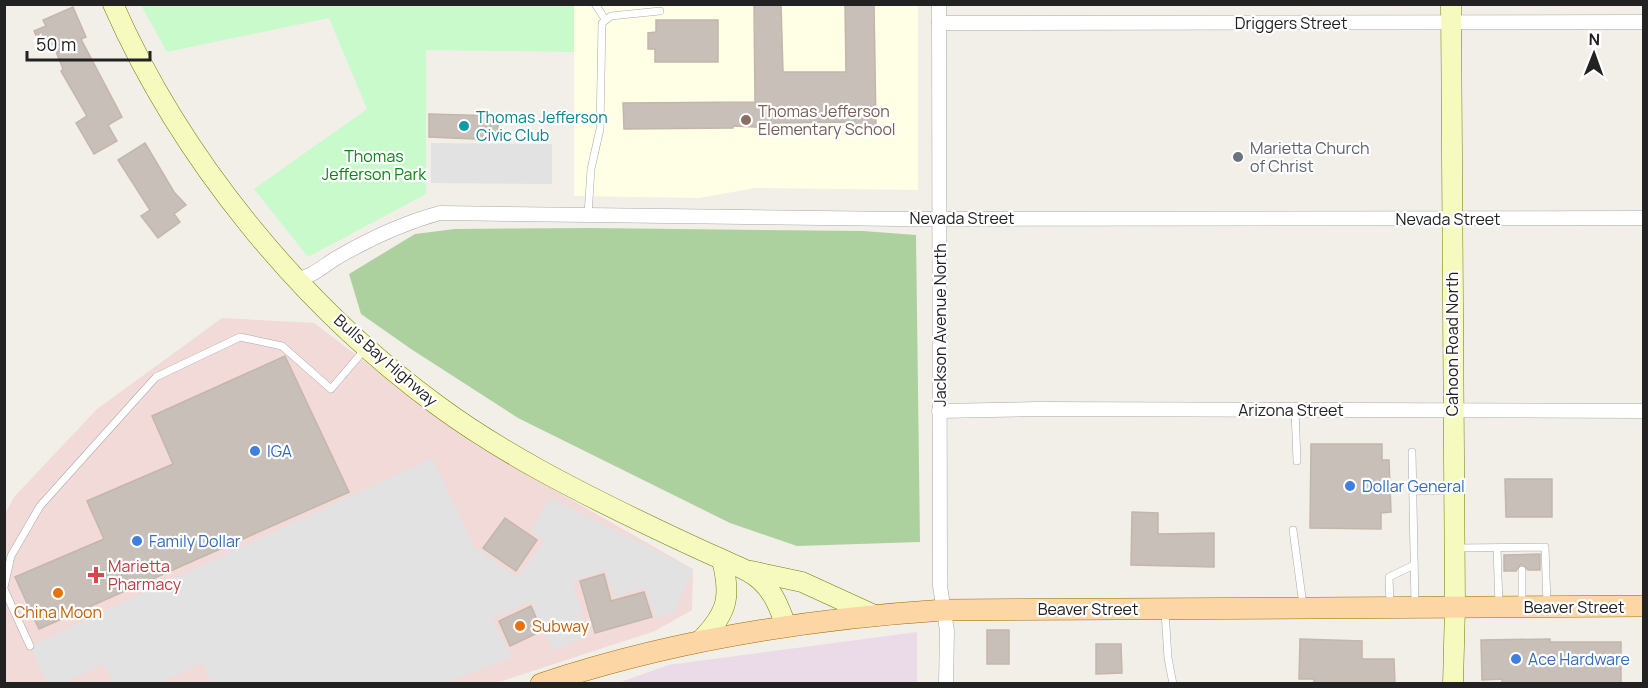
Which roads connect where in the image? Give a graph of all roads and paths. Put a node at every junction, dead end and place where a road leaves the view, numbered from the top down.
1 (113, 4) edge
2 (595, 4) edge
3 (939, 4) edge
4 (660, 11) dead end
5 (1452, 14) edge
6 (605, 19) junction
7 (1644, 22) edge
8 (939, 23) junction
9 (588, 215) junction
10 (940, 218) junction
11 (1644, 218) edge
12 (1451, 219) junction
13 (298, 279) junction
14 (367, 347) junction
15 (1295, 410) junction
16 (1452, 410) junction
17 (939, 411) junction
18 (1644, 411) edge
19 (1413, 452) dead end
20 (1297, 461) dead end
21 (1414, 491) junction
22 (1453, 491) junction
23 (1293, 530) dead end
24 (1497, 548) junction
25 (1454, 549) junction
26 (722, 560) junction
27 (1414, 565) junction
28 (748, 570) junction
29 (1522, 570) dead end
30 (4, 588) edge
31 (1547, 606) junction
32 (1644, 606) edge
33 (1390, 607) junction
34 (1414, 607) junction
35 (1455, 607) junction
36 (1499, 607) junction
37 (1522, 607) junction
38 (1164, 608) junction
39 (1303, 608) junction
40 (944, 610) junction
41 (872, 614) junction
42 (786, 625) junction
43 (702, 639) junction
44 (30, 646) dead end
45 (541, 684) edge
46 (946, 684) edge
47 (1173, 684) edge
48 (1453, 684) edge

1 - 13 main road, Bulls Bay Highway
2 - 6 lane
3 - 8 street, Jackson Avenue North
4 - 6 lane
5 - 7 street, Driggers Street
5 - 8 street, Driggers Street
5 - 12 main road, Cahoon Road North
6 - 9 lane
8 - 10 street, Jackson Avenue North
9 - 10 street, Nevada Street
9 - 13 street, Nevada Street
10 - 12 street, Nevada Street
10 - 17 street, Jackson Avenue North
11 - 12 street, Nevada Street
12 - 16 main road, Cahoon Road North
13 - 14 main road, Bulls Bay Highway
14 - 26 main road, Bulls Bay Highway
14 - 30 lane
15 - 16 street, Arizona Street
15 - 17 street, Arizona Street
15 - 20 lane
16 - 18 street, Arizona Street
16 - 22 main road, Cahoon Road North
17 - 40 street, Jackson Avenue North
19 - 21 lane
21 - 22 lane
21 - 27 lane
22 - 25 main road, Cahoon Road North
23 - 39 lane
24 - 25 lane
24 - 31 lane
24 - 36 lane
25 - 35 main road, Cahoon Road North
26 - 28 main road, Bulls Bay Highway
26 - 43 main road
27 - 33 lane
27 - 34 lane
28 - 41 main road
28 - 42 main road, Bulls Bay Highway
29 - 37 lane
30 - 44 lane
31 - 32 main road, Beaver Street
31 - 37 main road, Beaver Street
33 - 34 main road, Beaver Street
33 - 39 main road, Beaver Street
34 - 35 main road, Beaver Street
35 - 36 main road, Beaver Street
35 - 48 main road, Cahoon Road North
36 - 37 main road, Beaver Street
38 - 39 main road, Beaver Street
38 - 40 main road, Beaver Street
38 - 47 lane
40 - 41 main road, Beaver Street
40 - 46 street, Jackson Avenue North
41 - 42 main road, Beaver Street
42 - 43 main road, Beaver Street
43 - 45 main road, Beaver Street

